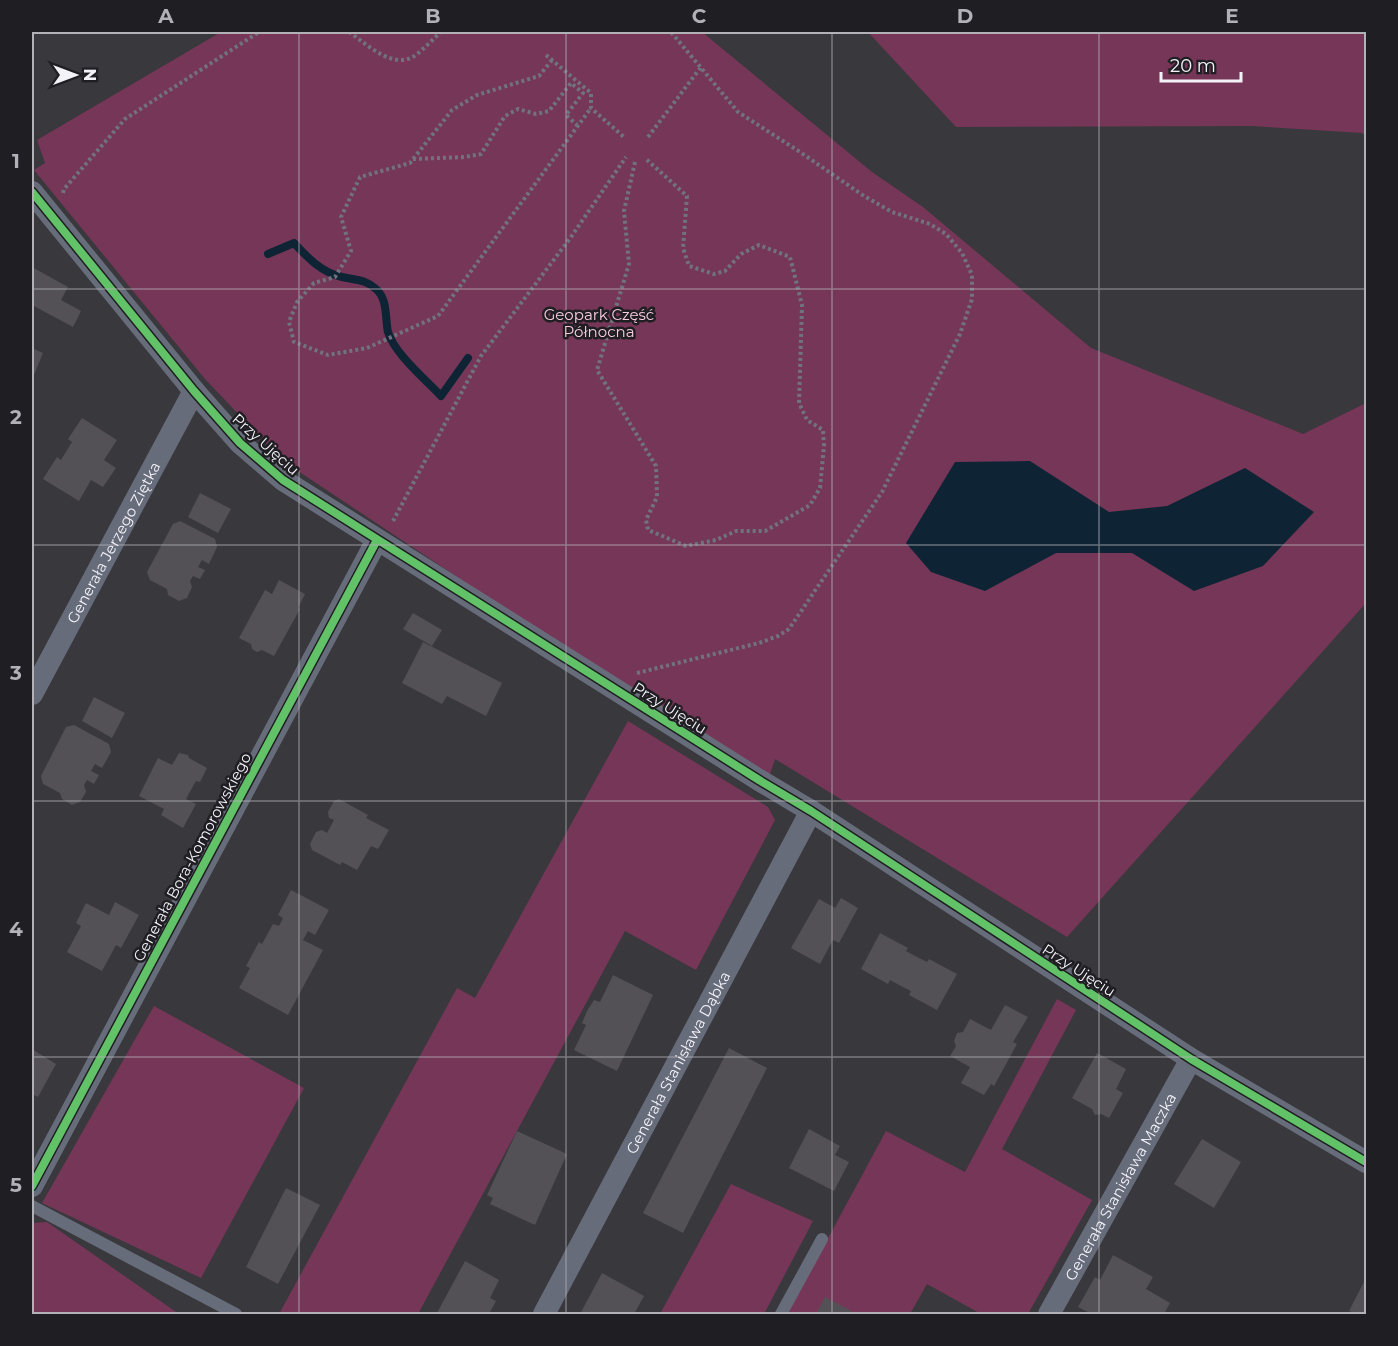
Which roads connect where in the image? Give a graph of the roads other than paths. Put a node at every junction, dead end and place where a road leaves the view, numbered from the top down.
1 (32, 194) edge
2 (194, 391) junction
3 (377, 540) junction
4 (32, 694) edge
5 (811, 811) junction
6 (1191, 1059) junction
7 (1366, 1162) edge
8 (32, 1186) edge
9 (32, 1206) edge
10 (822, 1239) dead end
11 (236, 1314) edge
12 (544, 1314) edge
13 (782, 1314) edge
14 (1049, 1314) edge

1 - 2 street, Przy Ujęciu
2 - 3 street, Przy Ujęciu
2 - 4 street, Generała Jerzego Ziętka
3 - 5 street, Przy Ujęciu
3 - 8 street, Generała Bora-Komorowskiego
5 - 6 street, Przy Ujęciu
5 - 12 street, Generała Stanisława Dąbka
6 - 7 street, Przy Ujęciu
6 - 14 street, Generała Stanisława Maczka
9 - 11 lane
10 - 13 lane

